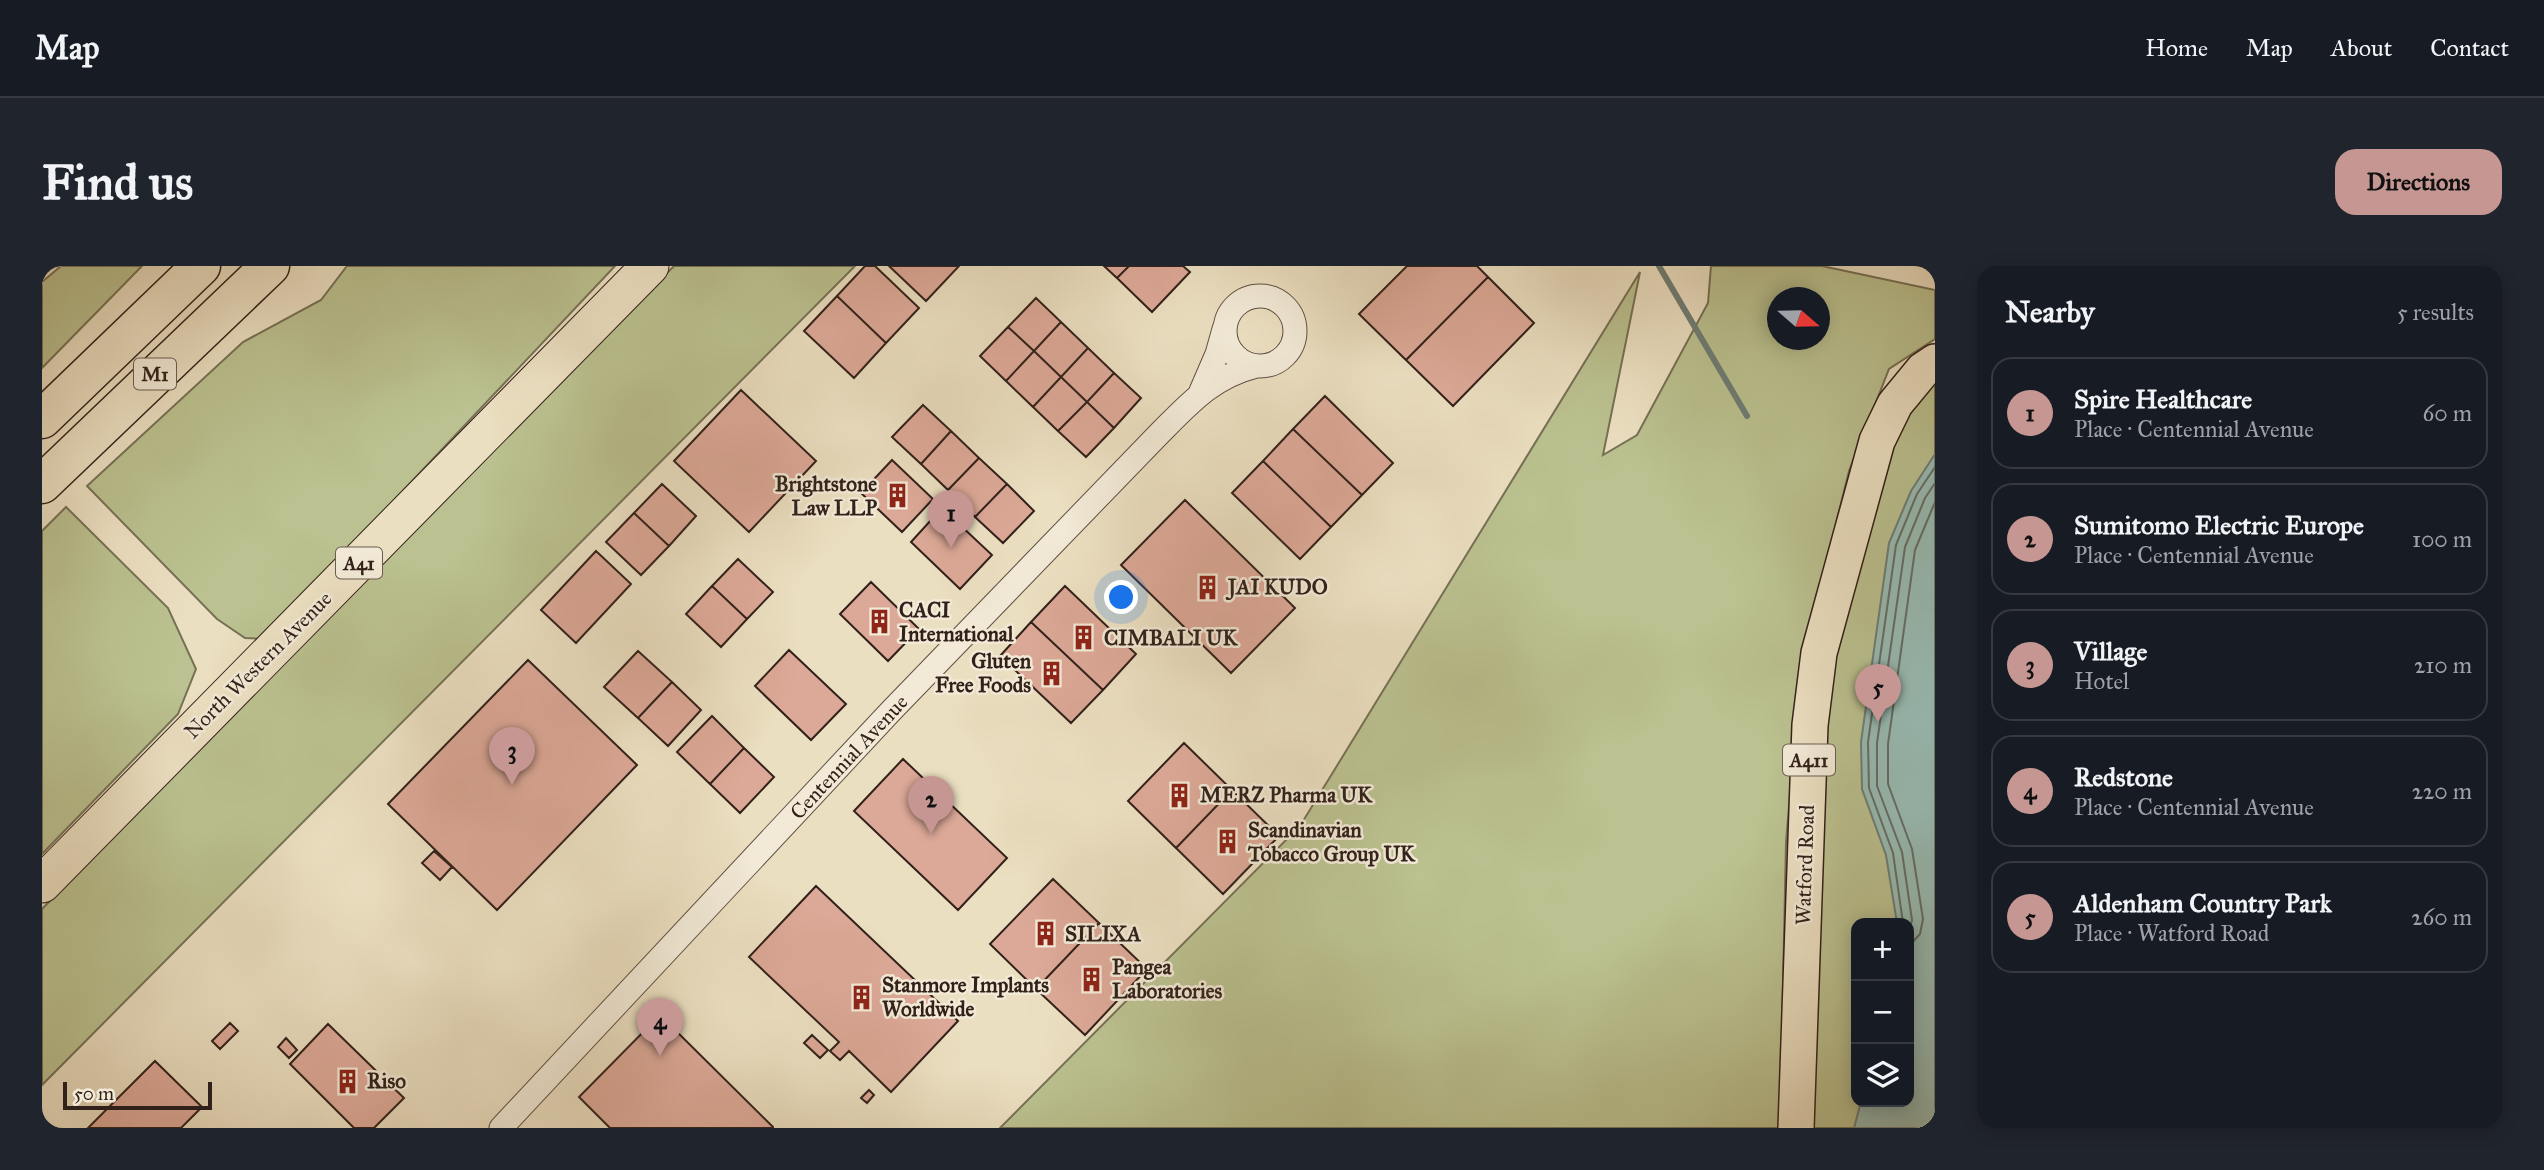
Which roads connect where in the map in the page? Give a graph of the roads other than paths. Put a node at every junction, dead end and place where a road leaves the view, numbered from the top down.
1 (201, 266) edge
2 (270, 266) edge
3 (650, 266) edge
4 (1225, 326) junction
5 (1935, 362) edge
6 (1256, 366) junction
7 (1201, 391) junction
8 (42, 419) edge
9 (42, 484) edge
10 (42, 884) edge
11 (501, 1128) edge
12 (1796, 1128) edge

1 - 8 highway, M1
2 - 9 highway, M1
3 - 10 highway, North Western Avenue / A41
4 - 6 street
4 - 6 street
4 - 7 street
5 - 12 main road, Watford Road / A411
6 - 7 street
7 - 11 street, Centennial Avenue

